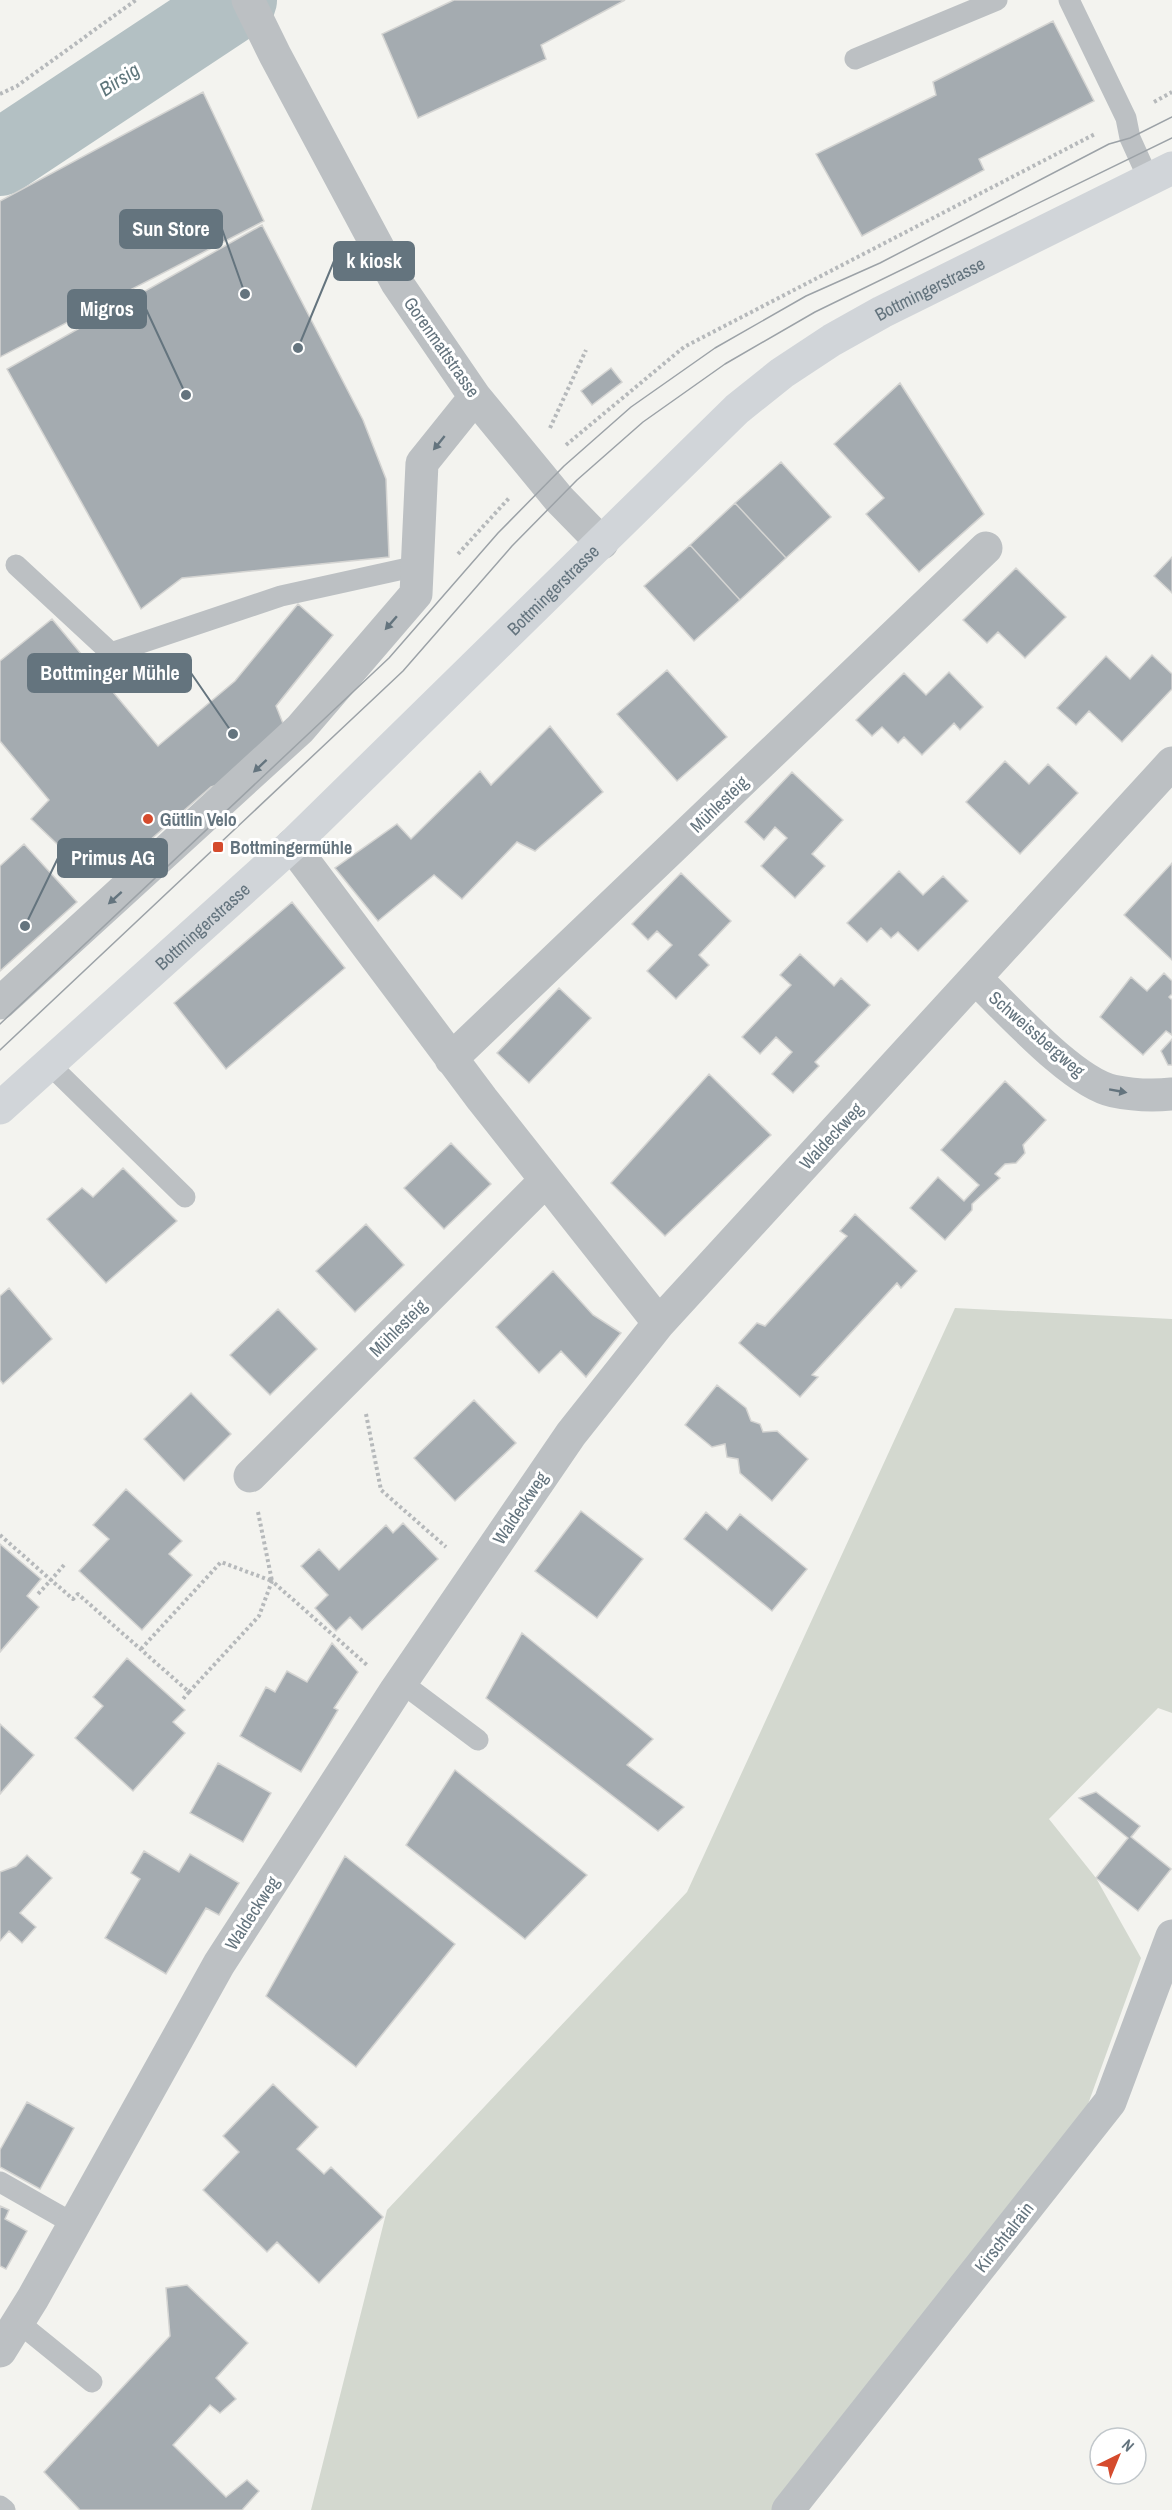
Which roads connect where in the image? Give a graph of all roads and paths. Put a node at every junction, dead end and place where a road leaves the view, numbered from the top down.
1 (136, 0) edge
2 (248, 0) edge
3 (997, 0) edge
4 (1069, 0) edge
5 (855, 59) dead end
6 (1172, 92) edge
7 (0, 94) edge
8 (1126, 118) junction
9 (1161, 174) edge
10 (586, 350) dead end
11 (475, 397) junction
12 (562, 448) junction
13 (534, 471) junction
14 (602, 543) junction
15 (986, 548) dead end
16 (16, 565) dead end
17 (416, 580) junction
18 (1172, 763) edge
19 (292, 845) junction
20 (975, 978) junction
21 (0, 1003) edge
22 (451, 1059) junction
23 (49, 1064) junction
24 (1172, 1094) edge
25 (0, 1108) edge
26 (546, 1180) junction
27 (185, 1197) dead end
28 (658, 1323) junction
29 (358, 1369) junction
30 (250, 1476) joint
31 (0, 1535) edge
32 (64, 1565) dead end
33 (476, 1573) junction
34 (51, 1580) junction
35 (272, 1581) junction
36 (38, 1594) dead end
37 (141, 1649) junction
38 (399, 1686) junction
39 (189, 1692) junction
40 (183, 1699) dead end
41 (478, 1740) dead end
42 (1172, 1936) edge
43 (0, 2182) edge
44 (74, 2224) junction
45 (18, 2322) junction
46 (0, 2351) edge
47 (92, 2382) dead end
48 (0, 2506) edge
49 (5, 2510) edge
50 (788, 2510) edge

1 - 7 path
2 - 11 street, Gorenmattstrasse
3 - 5 lane
4 - 8 lane
6 - 8 path
8 - 9 lane
8 - 12 path
9 - 14 main road, Bottmingerstrasse
10 - 12 path
11 - 13 street, Gorenmattstrasse
11 -> 17 street
12 - 13 path
13 - 14 street, Gorenmattstrasse
13 - 17 path
14 - 19 main road, Bottmingerstrasse
15 - 22 street, Mühlesteig
16 - 17 lane
17 -> 21 street
18 - 20 street, Waldeckweg
19 - 22 street
19 - 23 main road, Bottmingerstrasse
20 -> 24 street, Schweissbergweg
20 - 28 street, Waldeckweg
22 - 26 street
23 - 25 main road, Bottmingerstrasse
23 - 27 lane
26 - 28 street
26 - 29 street, Mühlesteig
28 - 33 street, Waldeckweg
29 - 30 street, Mühlesteig
29 - 33 path
30 - 35 path
31 - 34 path
32 - 34 path
33 - 38 street, Waldeckweg
34 - 36 path
34 - 37 path
35 - 37 path
35 - 38 path
35 - 39 path
37 - 39 path
38 - 41 lane
38 - 44 street, Waldeckweg
39 - 40 path
42 - 50 street, Kirschtalrain
43 - 44 lane
44 - 45 street, Waldeckweg
45 - 46 street, Waldeckweg
45 - 47 lane
48 - 49 lane

